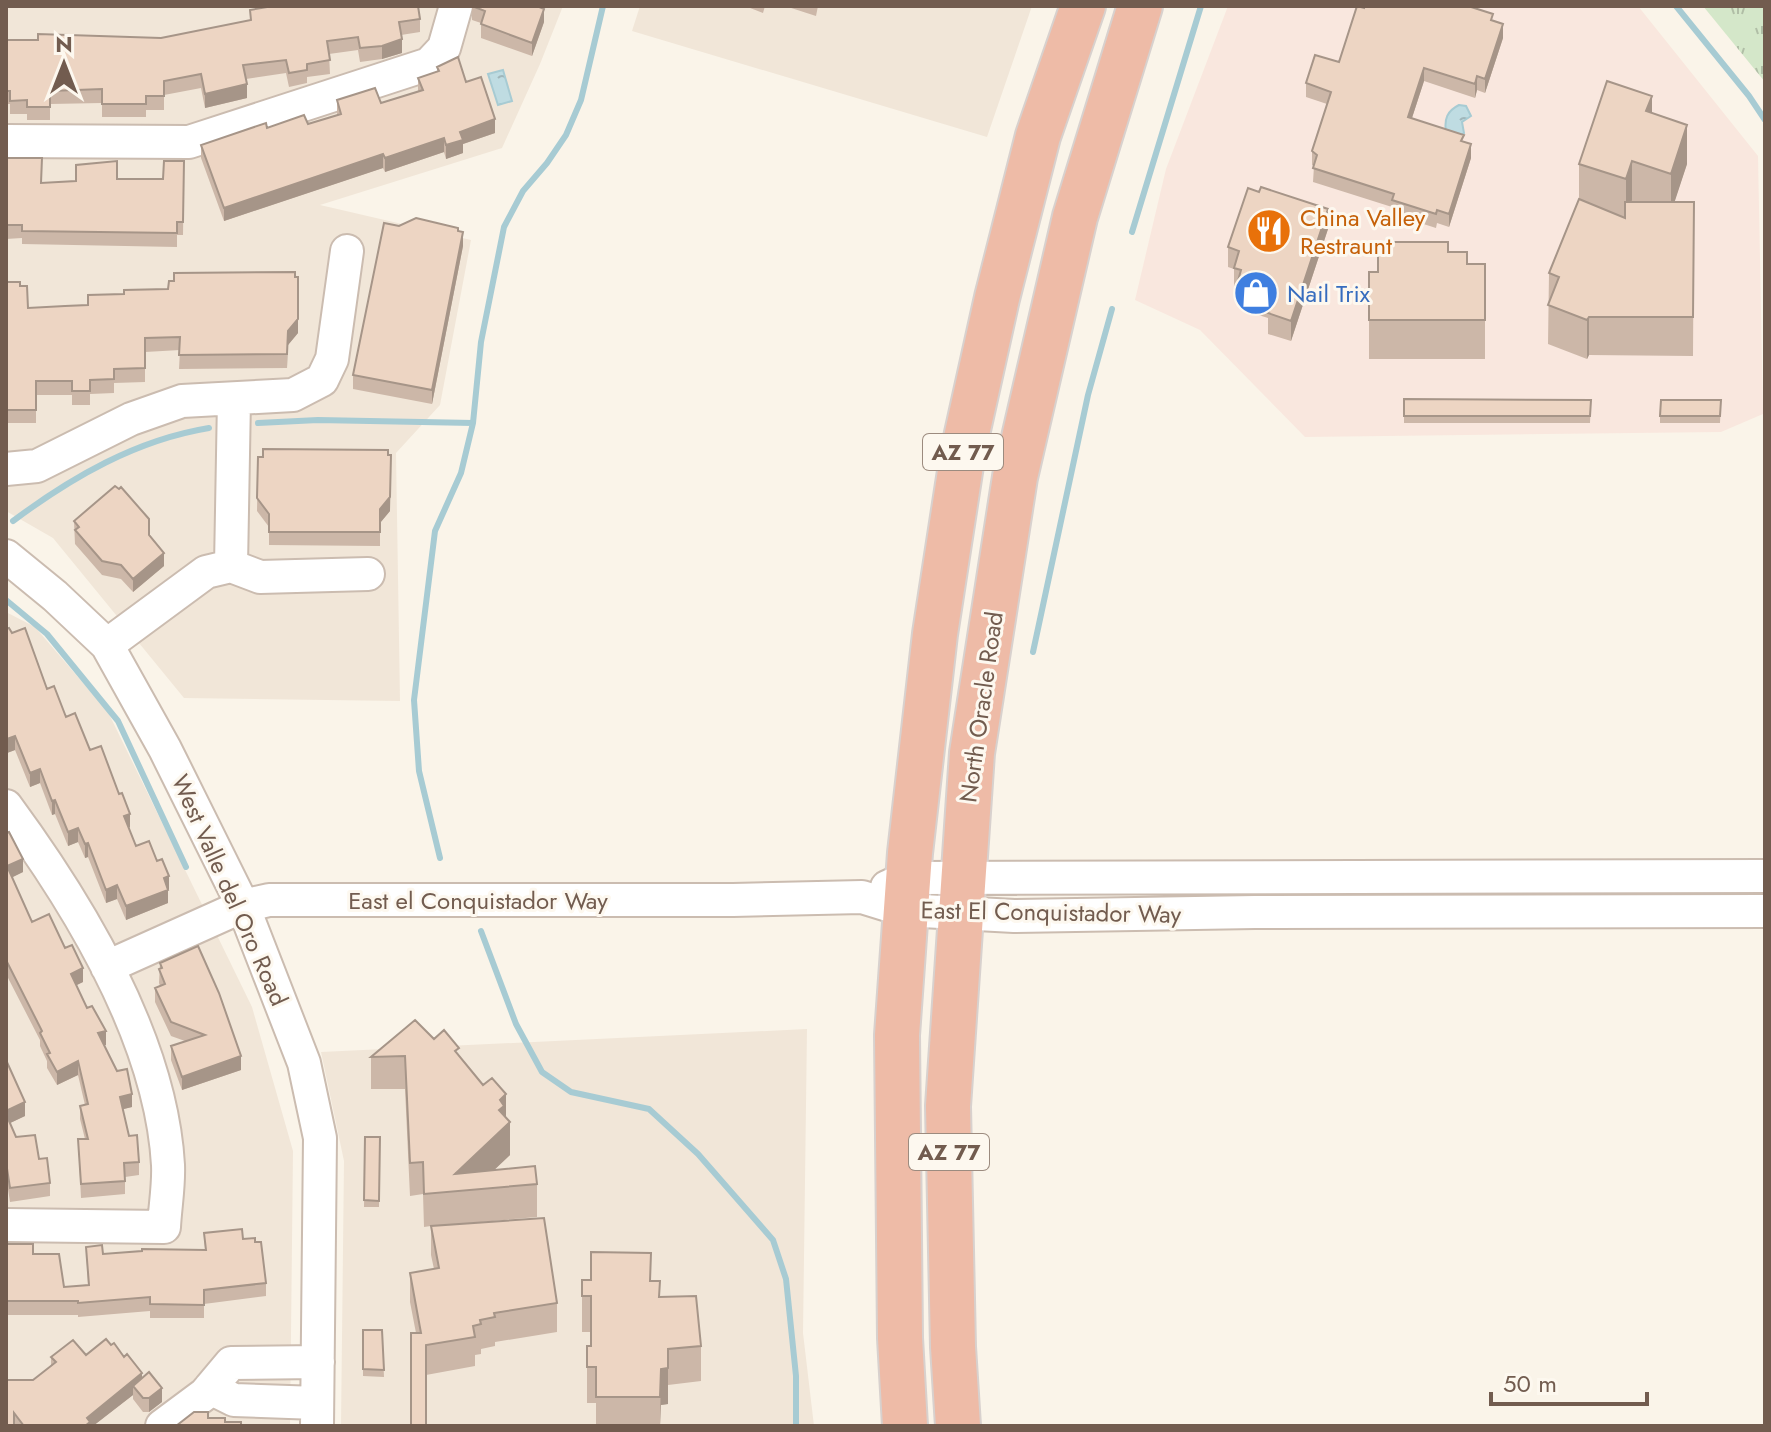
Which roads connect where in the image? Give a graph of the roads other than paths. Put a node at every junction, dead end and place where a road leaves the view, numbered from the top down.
1 (456, 6) edge
2 (1083, 6) edge
3 (1140, 6) edge
4 (6, 141) edge
5 (347, 251) dead end
6 (234, 399) junction
7 (6, 469) edge
8 (6, 556) edge
9 (231, 566) junction
10 (368, 574) dead end
11 (107, 645) junction
12 (6, 806) edge
13 (1765, 876) edge
14 (1253, 877) junction
15 (906, 894) junction
16 (962, 896) junction
17 (862, 897) joint
18 (243, 906) junction
19 (1765, 911) edge
20 (1255, 912) junction
21 (107, 967) junction
22 (6, 1225) edge
23 (318, 1362) junction
24 (210, 1388) junction
25 (317, 1414) edge
26 (162, 1426) edge
27 (905, 1426) edge
28 (958, 1426) edge

1 - 4 street
2 - 15 highway, AZ 77
3 - 16 highway, North Oracle Road / AZ 77
5 - 6 street
6 - 7 street
6 - 9 street
8 - 11 street, West Valle del Oro Road
9 - 10 street
9 - 11 street
11 - 18 street, West Valle del Oro Road
12 - 21 street
13 - 14 street, East El Conquistador Way
14 - 16 street, East El Conquistador Way
14 - 20 street
15 - 16 street, East El Conquistador Way
15 - 17 street, East El Conquistador Way
15 - 27 highway, AZ 77
16 - 20 street, East El Conquistador Way
16 - 28 highway, North Oracle Road / AZ 77
17 - 18 street, East el Conquistador Way
18 - 21 street, East el Conquistador Way
18 - 23 street, West Valle del Oro Road
19 - 20 street, East El Conquistador Way
21 - 22 street
23 - 24 street
23 - 25 street, West Valle del Oro Road
24 - 25 street
24 - 26 street

